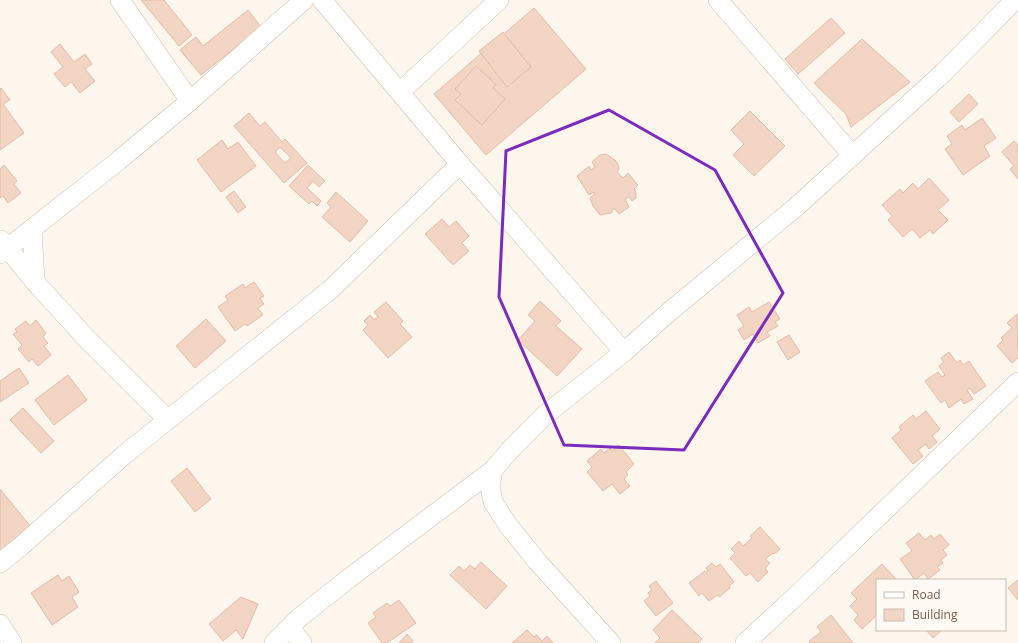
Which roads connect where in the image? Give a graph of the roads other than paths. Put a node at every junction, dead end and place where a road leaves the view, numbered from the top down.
1 (120, 0) edge
2 (304, 0) edge
3 (322, 0) edge
4 (499, 0) edge
5 (718, 0) edge
6 (1014, 8) edge
7 (400, 92) junction
8 (190, 101) junction
9 (853, 156) junction
10 (460, 164) junction
11 (32, 229) junction
12 (2, 247) edge
13 (36, 282) junction
14 (624, 352) junction
15 (1018, 382) edge
16 (168, 419) junction
17 (493, 470) junction
18 (0, 562) edge
19 (0, 624) edge
20 (290, 628) junction
21 (12, 643) edge
22 (274, 643) edge
23 (302, 643) edge
24 (610, 643) edge
25 (745, 643) edge

1 - 8 street
2 - 8 street
3 - 7 street
4 - 7 street
5 - 9 street
6 - 9 street
7 - 10 street
8 - 11 street
9 - 14 street
10 - 14 street
10 - 16 street
11 - 12 street
11 - 13 street
12 - 13 street
13 - 16 street
14 - 17 street
15 - 25 street
16 - 18 street
17 - 20 street
17 - 24 street
19 - 21 street
20 - 22 street
20 - 23 street

